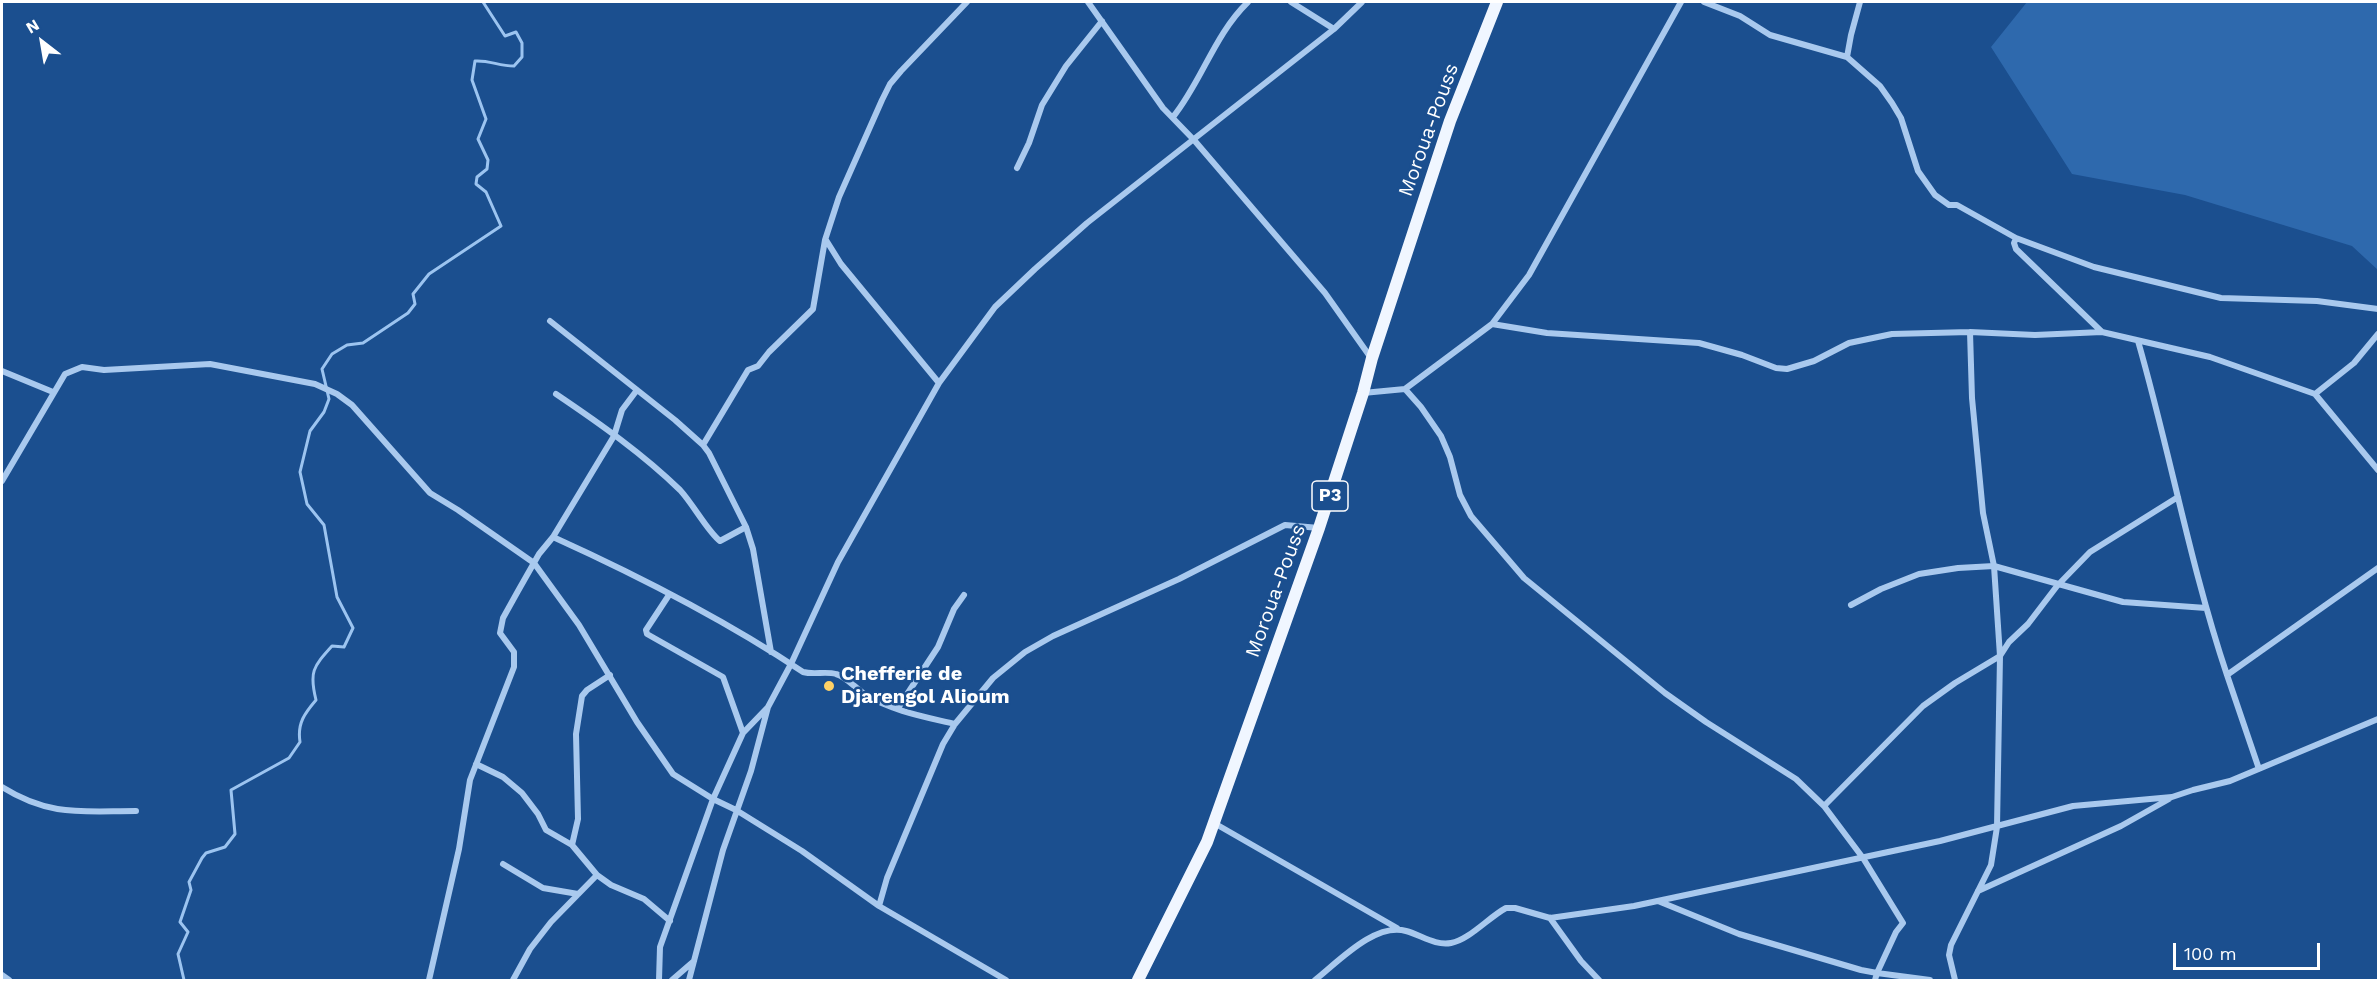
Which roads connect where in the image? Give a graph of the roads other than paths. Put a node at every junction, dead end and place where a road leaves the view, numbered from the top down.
1 (967, 2) edge
2 (1088, 2) edge
3 (1248, 2) edge
4 (1291, 2) edge
5 (1362, 2) edge
6 (1497, 2) edge
7 (1681, 2) edge
8 (1704, 2) edge
9 (1860, 2) edge
10 (1102, 21) junction
11 (1334, 29) junction
12 (1847, 57) junction
13 (1173, 117) junction
14 (1194, 140) junction
15 (1017, 168) dead end
16 (2016, 238) junction
17 (825, 240) junction
18 (2379, 309) edge
19 (550, 321) dead end
20 (1492, 324) junction
21 (1970, 332) junction
22 (2102, 332) junction
23 (2379, 334) edge
24 (2138, 341) junction
25 (1372, 358) junction
26 (2, 371) edge
27 (939, 383) junction
28 (1405, 389) junction
29 (637, 390) junction
30 (53, 392) junction
31 (1363, 393) junction
32 (556, 394) dead end
33 (2315, 394) junction
34 (615, 435) junction
35 (703, 444) junction
36 (2379, 470) edge
37 (2, 481) edge
38 (2178, 497) junction
39 (746, 527) junction
40 (1319, 528) junction
41 (554, 537) junction
42 (534, 563) junction
43 (1994, 566) junction
44 (2379, 568) edge
45 (2057, 586) junction
46 (669, 595) junction
47 (964, 595) dead end
48 (1851, 605) dead end
49 (2206, 608) junction
50 (771, 652) junction
51 (2000, 656) junction
52 (791, 664) junction
53 (610, 675) junction
54 (2227, 675) junction
55 (768, 707) junction
56 (898, 708) junction
57 (2379, 719) edge
58 (955, 724) junction
59 (743, 733) junction
60 (476, 764) junction
61 (2259, 769) junction
62 (2, 787) edge
63 (2172, 797) junction
64 (713, 799) junction
65 (1824, 806) junction
66 (736, 810) junction
67 (136, 811) dead end
68 (1214, 822) junction
69 (1996, 827) junction
70 (572, 845) junction
71 (1863, 858) junction
72 (503, 864) dead end
73 (597, 875) junction
74 (1978, 891) junction
75 (578, 894) junction
76 (1657, 900) junction
77 (879, 906) junction
78 (1550, 918) junction
79 (669, 921) junction
80 (1397, 928) junction
81 (695, 960) junction
82 (1877, 973) junction
83 (2, 975) edge
84 (9, 981) edge
85 (429, 981) edge
86 (513, 981) edge
87 (659, 981) edge
88 (672, 981) edge
89 (689, 981) edge
90 (1006, 981) edge
91 (1138, 981) edge
92 (1315, 981) edge
93 (1599, 981) edge
94 (1875, 981) edge
95 (1930, 981) edge
96 (1955, 981) edge

1 - 17 street
2 - 10 street
3 - 13 street
4 - 11 street
5 - 11 street
6 - 25 main road, Moroua-Pouss / P3
7 - 20 street
8 - 12 street
9 - 12 street
10 - 13 street
10 - 15 street
11 - 14 street
12 - 16 street
13 - 14 street
14 - 25 street
14 - 27 street
16 - 18 street
16 - 22 street
17 - 27 street
17 - 35 street
19 - 29 street
20 - 21 street
20 - 28 street
21 - 22 street
21 - 43 street
22 - 24 street
23 - 33 street
24 - 33 street
24 - 38 street
25 - 31 main road, Moroua-Pouss / P3
26 - 30 street
27 - 52 street
28 - 31 street
28 - 65 street
29 - 34 street
29 - 35 street
30 - 37 street
30 - 42 street
31 - 40 main road, Moroua-Pouss / P3
32 - 34 street
33 - 36 street
34 - 39 street
34 - 41 street
35 - 39 street
38 - 45 street
38 - 49 street
39 - 50 street
40 - 58 street
40 - 68 main road, Moroua-Pouss / P3
41 - 42 street
41 - 46 street
42 - 53 street
42 - 60 street
43 - 45 street
43 - 48 street
43 - 51 street
44 - 54 street
45 - 49 street
45 - 51 street
46 - 50 street
46 - 59 street
47 - 56 street
49 - 54 street
50 - 52 street
51 - 65 street
51 - 69 street
52 - 55 street
52 - 56 street
53 - 64 street
53 - 70 street
54 - 61 street
55 - 59 street
55 - 66 street
56 - 58 street
57 - 61 street
58 - 77 street
59 - 64 street
60 - 70 street
60 - 85 street
61 - 63 street
62 - 67 street
63 - 69 street
63 - 74 street
64 - 66 street
64 - 79 street
65 - 71 street
66 - 77 street
66 - 81 street
68 - 80 street
68 - 91 main road, Moroua-Pouss / P3
69 - 71 street
69 - 74 street
70 - 73 street
71 - 76 street
71 - 82 street
72 - 75 street
73 - 75 street
73 - 79 street
74 - 96 street
75 - 86 street
76 - 78 street
76 - 82 street
77 - 90 street
78 - 80 street
78 - 93 street
79 - 87 street
80 - 92 street
81 - 88 street
81 - 89 street
82 - 94 street
82 - 95 street
83 - 84 street

